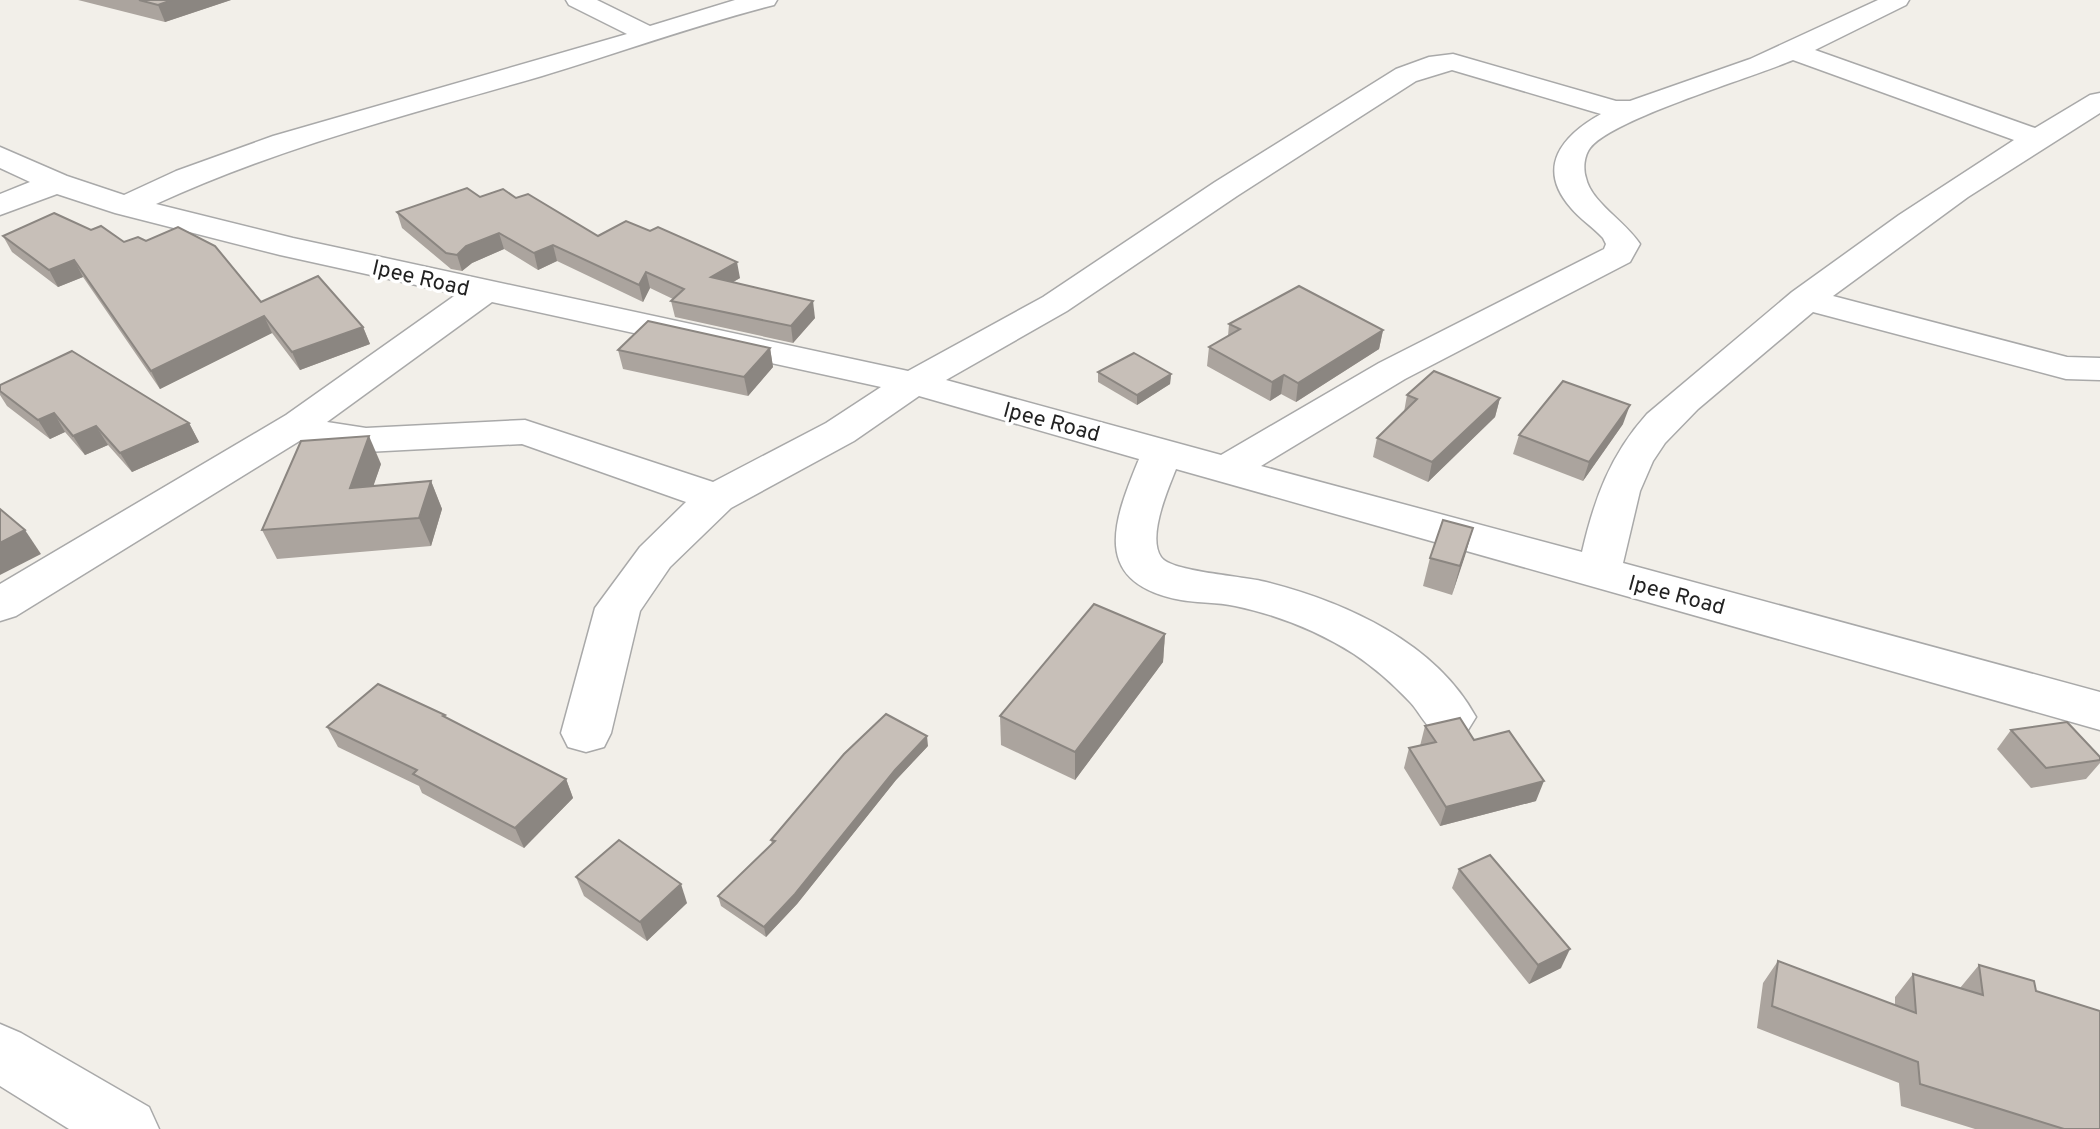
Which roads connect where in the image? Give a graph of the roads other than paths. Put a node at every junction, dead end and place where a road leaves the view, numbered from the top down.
1 (578, 0) edge
2 (765, 0) edge
3 (1897, 0) edge
4 (649, 35) junction
5 (1792, 51) junction
6 (2100, 101) edge
7 (1627, 111) junction
8 (2036, 138) junction
9 (0, 156) edge
10 (56, 183) junction
11 (0, 205) edge
12 (126, 206) junction
13 (484, 291) junction
14 (1804, 299) junction
15 (2100, 369) edge
16 (913, 383) junction
17 (300, 423) junction
18 (1162, 452) junction
19 (1224, 470) junction
20 (716, 498) junction
21 (1599, 572) junction
22 (0, 605) edge
23 (2100, 711) edge
24 (1451, 717) edge
25 (586, 733) dead end
26 (0, 1053) edge
27 (127, 1129) edge

1 - 4 street
2 - 4 street
3 - 5 street
4 - 12 street
5 - 7 street
5 - 8 street
6 - 8 street
7 - 16 street
7 - 19 street
8 - 14 street
9 - 10 street, Ipee Road
10 - 11 street
10 - 12 street, Ipee Road
12 - 13 street, Ipee Road
13 - 16 street, Ipee Road
13 - 17 street
14 - 15 street
14 - 21 street
16 - 18 street, Ipee Road
16 - 20 street
17 - 20 street
17 - 22 street
18 - 19 street, Ipee Road
18 - 24 street
19 - 21 street, Ipee Road
20 - 25 street
21 - 23 street, Ipee Road
26 - 27 street

